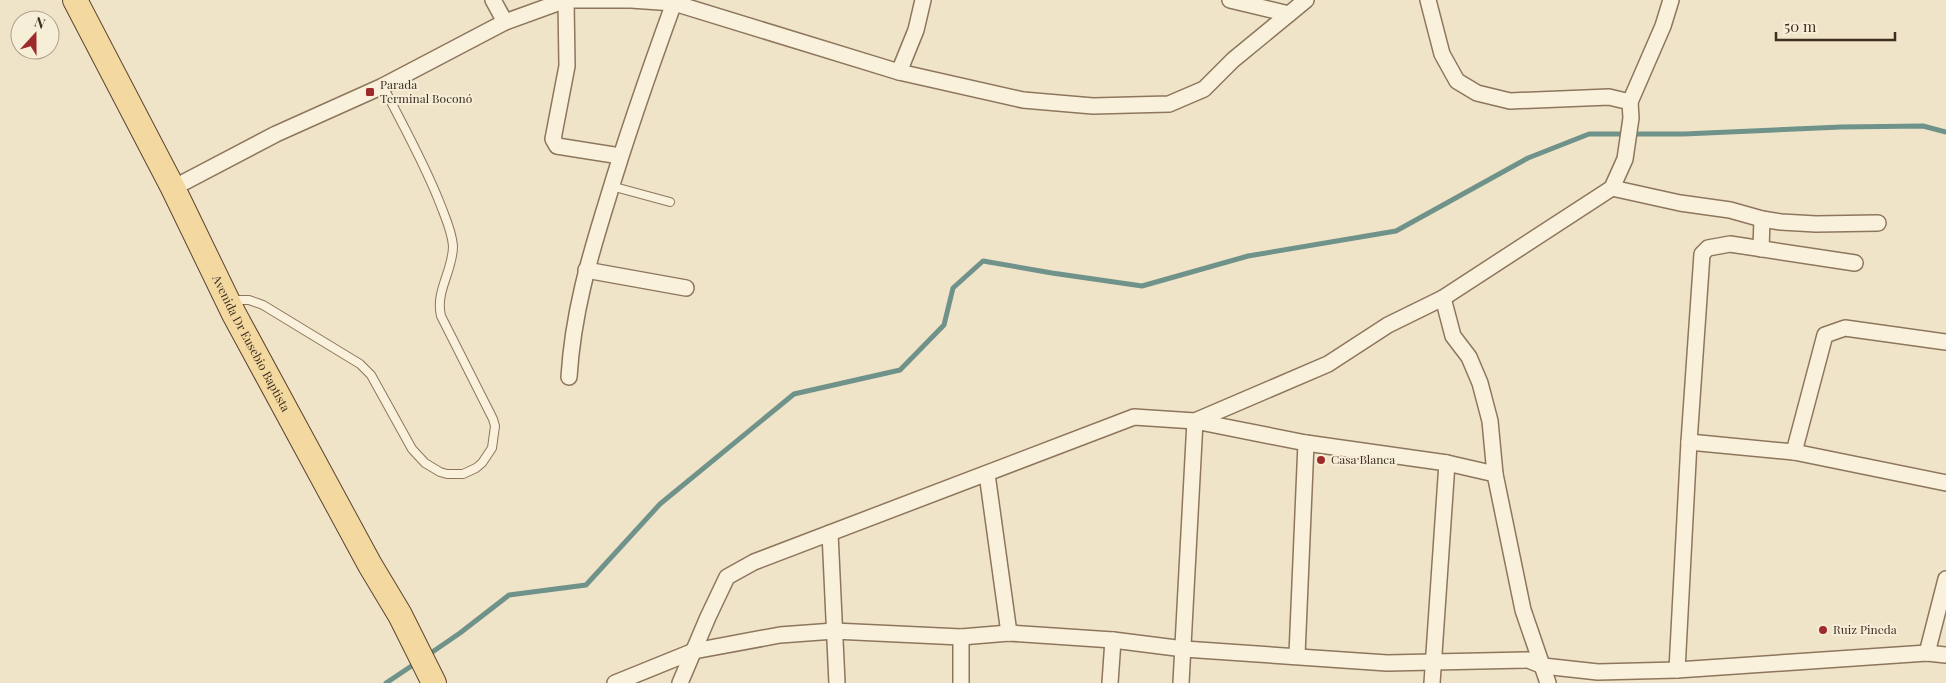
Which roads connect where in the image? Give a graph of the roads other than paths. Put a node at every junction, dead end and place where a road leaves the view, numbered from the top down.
1 (76, 0) edge
2 (493, 0) edge
3 (566, 0) edge
4 (923, 0) edge
5 (1230, 0) edge
6 (1306, 0) edge
7 (1428, 0) edge
8 (1671, 0) edge
9 (675, 2) edge
10 (1289, 14) junction
11 (505, 22) junction
12 (899, 72) junction
13 (383, 86) junction
14 (1631, 110) junction
15 (620, 156) junction
16 (611, 186) junction
17 (173, 188) junction
18 (1612, 188) junction
19 (670, 202) dead end
20 (1762, 219) junction
21 (1878, 224) dead end
22 (1761, 249) junction
23 (1854, 263) dead end
24 (586, 270) junction
25 (686, 288) dead end
26 (1443, 298) junction
27 (227, 300) junction
28 (1946, 342) edge
29 (569, 377) dead end
30 (1195, 421) junction
31 (1689, 442) junction
32 (1306, 443) junction
33 (1794, 452) junction
34 (1447, 463) junction
35 (987, 474) junction
36 (1495, 474) junction
37 (1946, 483) edge
38 (830, 532) junction
39 (1946, 578) edge
40 (834, 631) junction
41 (1009, 633) junction
42 (961, 637) junction
43 (1113, 640) junction
44 (1184, 649) junction
45 (694, 651) junction
46 (1926, 654) junction
47 (1297, 655) junction
48 (1946, 655) edge
49 (1434, 663) junction
50 (1543, 666) junction
51 (1677, 670) junction
52 (434, 683) edge
53 (616, 683) edge
54 (680, 683) edge
55 (837, 683) edge
56 (961, 683) edge
57 (1110, 683) edge
58 (1181, 683) edge
59 (1432, 683) edge
60 (1548, 683) edge

1 - 17 main road, Avenida Dr Eusebio Baptista
2 - 11 street
3 - 9 street
3 - 11 street
3 - 15 street
4 - 12 street
5 - 10 street
6 - 10 street
7 - 14 street
8 - 14 street
9 - 12 street
9 - 15 street
10 - 12 street
11 - 13 street
13 - 17 street
13 - 27 lane
14 - 18 street
15 - 16 street
16 - 19 lane
16 - 24 street
17 - 27 main road, Avenida Dr Eusebio Baptista
18 - 20 street
18 - 26 street
20 - 21 street
20 - 22 street
22 - 23 street
22 - 31 street
24 - 25 street
24 - 29 street
26 - 30 street
26 - 36 street
27 - 52 main road, Avenida Dr Eusebio Baptista
28 - 33 street
30 - 32 street
30 - 35 street
30 - 44 street
31 - 33 street
31 - 51 street
32 - 34 street
32 - 47 street
33 - 37 street
34 - 36 street
34 - 49 street
35 - 38 street
35 - 41 street
36 - 50 street
38 - 40 street
38 - 45 street
39 - 46 street
40 - 42 street
40 - 45 street
40 - 55 street
41 - 42 street
41 - 43 street
42 - 56 street
43 - 44 street
43 - 57 street
44 - 47 street
44 - 58 street
45 - 53 street
45 - 54 street
46 - 48 street
46 - 51 street
47 - 49 street
49 - 50 street
49 - 59 street
50 - 51 street
50 - 60 street

